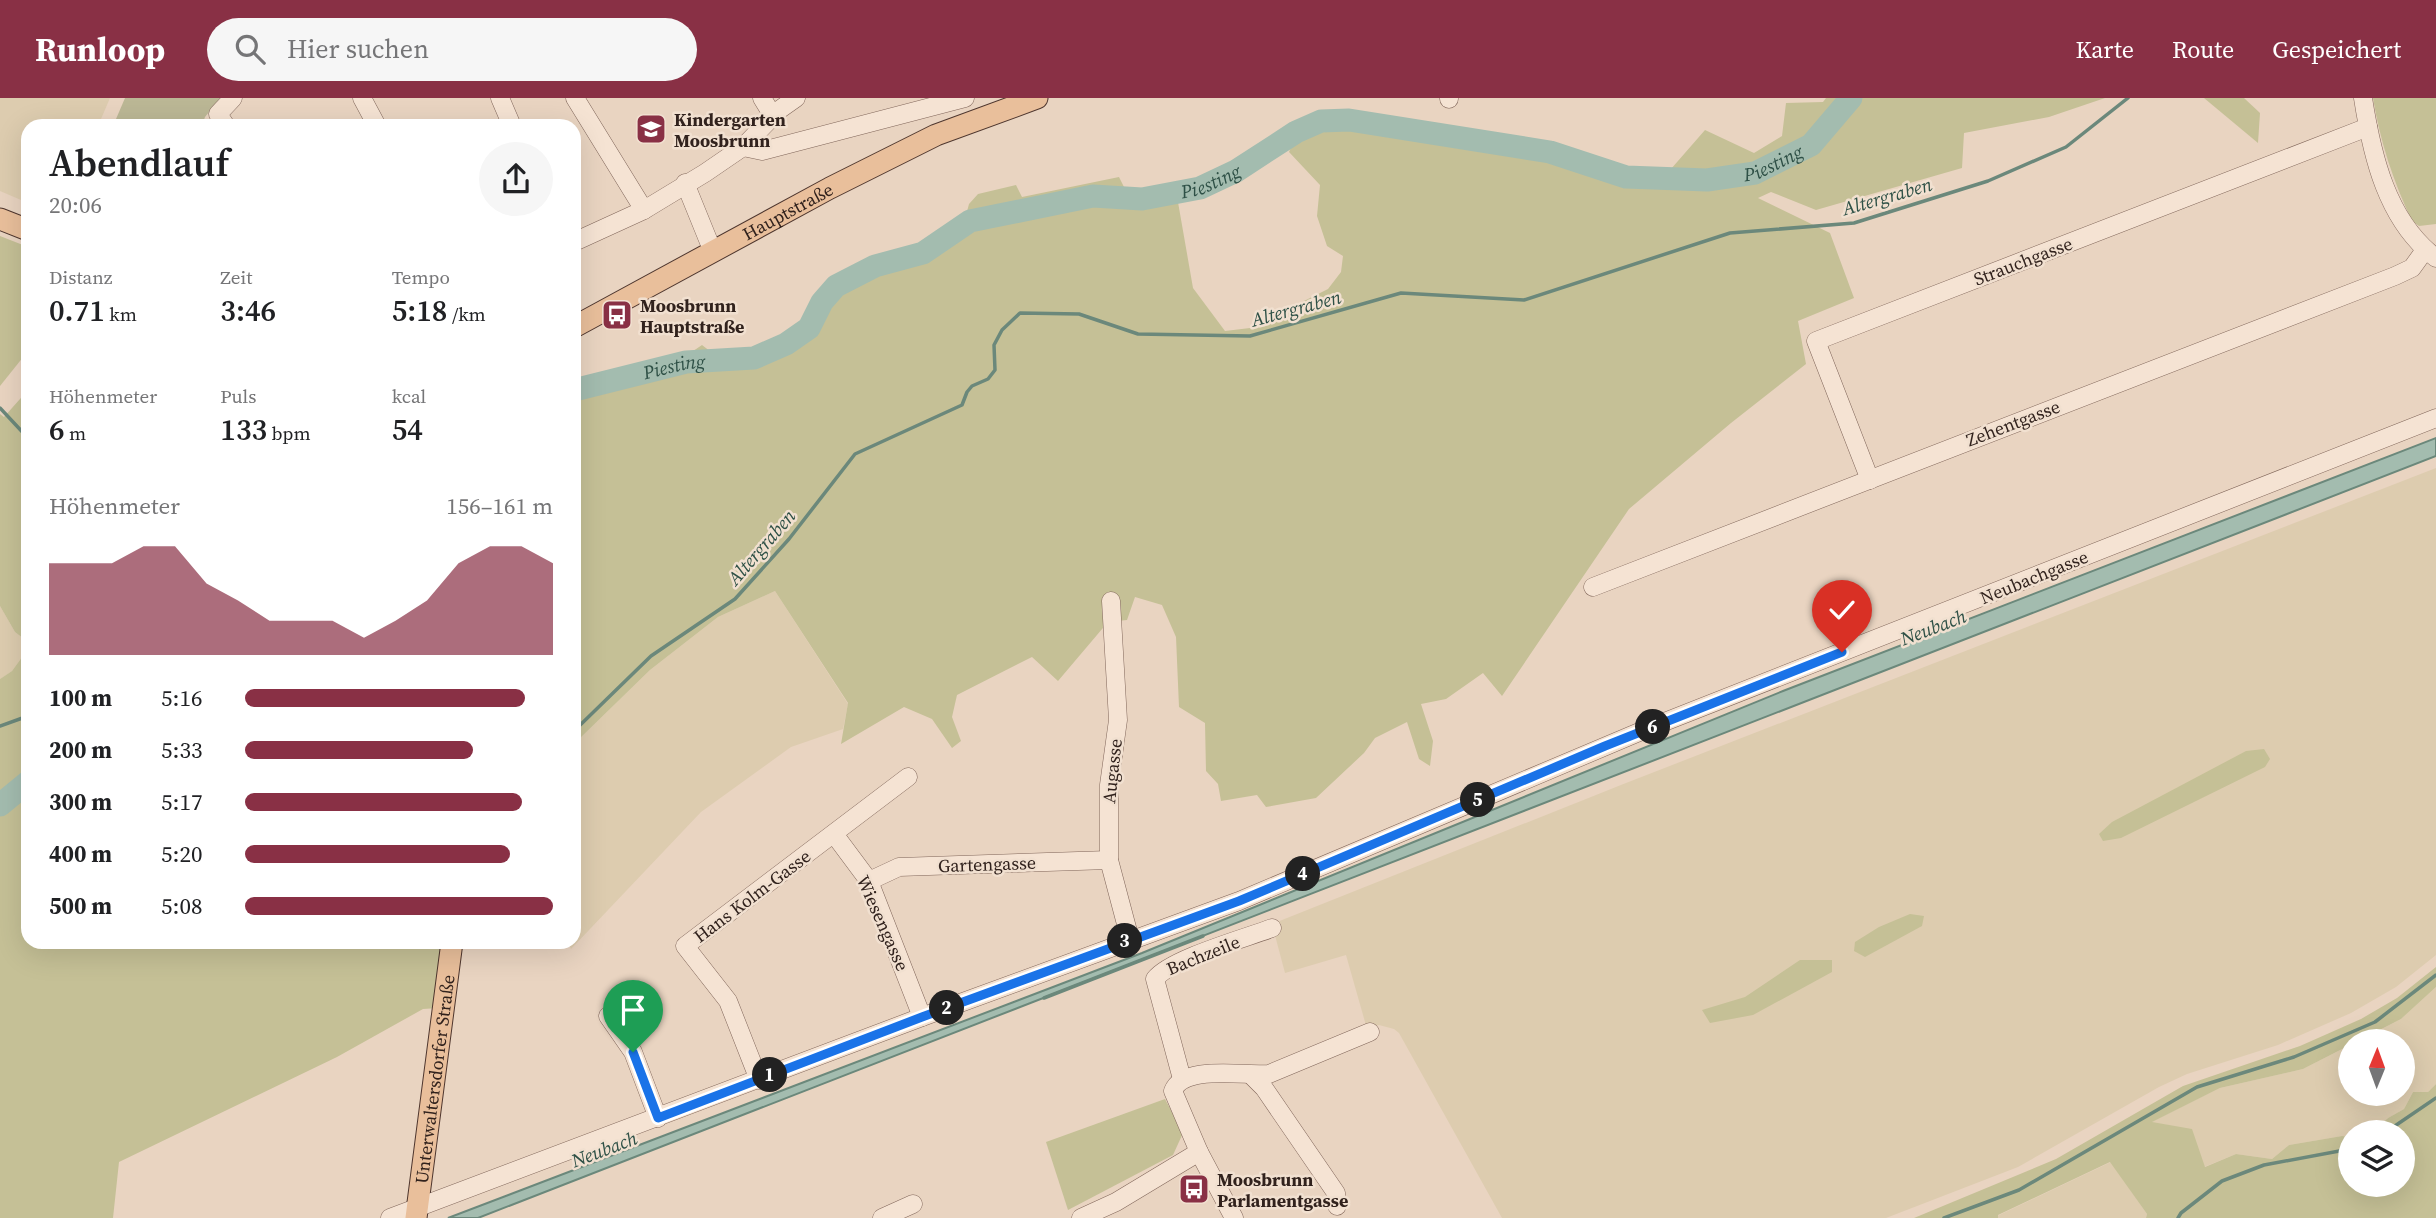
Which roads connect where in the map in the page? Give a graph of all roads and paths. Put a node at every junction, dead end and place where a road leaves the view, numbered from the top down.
1 (233, 98) edge
2 (362, 98) edge
3 (500, 98) edge
4 (575, 98) edge
5 (762, 98) edge
6 (796, 98) edge
7 (965, 98) edge
8 (1037, 98) edge
9 (2364, 98) edge
10 (1002, 103) edge
11 (773, 116) junction
12 (221, 119) edge
13 (373, 119) edge
14 (509, 119) edge
15 (2368, 127) junction
16 (743, 147) junction
17 (685, 183) junction
18 (0, 209) edge
19 (644, 210) junction
20 (21, 216) edge
21 (0, 219) edge
22 (21, 227) edge
23 (581, 235) edge
24 (713, 252) junction
25 (2431, 254) edge
26 (581, 323) edge
27 (2436, 418) edge
28 (1870, 480) junction
29 (1593, 587) dead end
30 (1111, 601) dead end
31 (908, 777) dead end
32 (834, 834) junction
33 (1109, 860) junction
34 (869, 881) junction
35 (1272, 928) dead end
36 (1130, 939) junction
37 (451, 949) edge
38 (608, 1016) dead end
39 (922, 1017) junction
40 (1370, 1032) dead end
41 (1252, 1076) junction
42 (1182, 1079) junction
43 (758, 1080) junction
44 (658, 1118) junction
45 (1199, 1152) junction
46 (913, 1205) dead end
47 (1337, 1206) dead end
48 (417, 1212) edge
49 (390, 1218) edge
50 (882, 1218) edge
51 (1081, 1218) edge
52 (1234, 1218) edge

1 - 12 street
2 - 13 street
3 - 14 street
4 - 19 street
5 - 11 street
6 - 11 street
7 - 16 street
8 - 10 main road, Hauptstraße
9 - 15 street
10 - 24 main road, Hauptstraße
11 - 16 street
15 - 25 street
15 - 28 street, Strauchgasse
16 - 17 street
17 - 19 street
17 - 24 street
18 - 20 main road
19 - 23 street
21 - 22 main road
24 - 26 main road, Hauptstraße
25 - 28 street, Zehentgasse
27 - 36 street, Neubachgasse
28 - 29 street, Zehentgasse
30 - 33 street, Augasse
31 - 32 street, Hans Kolm-Gasse
32 - 34 street, Wiesengasse
32 - 43 street, Hans Kolm-Gasse
33 - 34 street, Gartengasse
33 - 36 street, Augasse
34 - 39 street, Wiesengasse
35 - 42 street, Bachzeile
36 - 39 street, Neubachgasse
37 - 48 main road, Unterwaltersdorfer Straße
38 - 44 street
39 - 43 street, Neubachgasse
40 - 41 street
41 - 42 street
41 - 47 street
42 - 45 street
43 - 44 street, Neubachgasse
44 - 48 street, Neubachgasse
45 - 51 street
45 - 52 street
46 - 50 street
48 - 49 street, Neubachgasse

